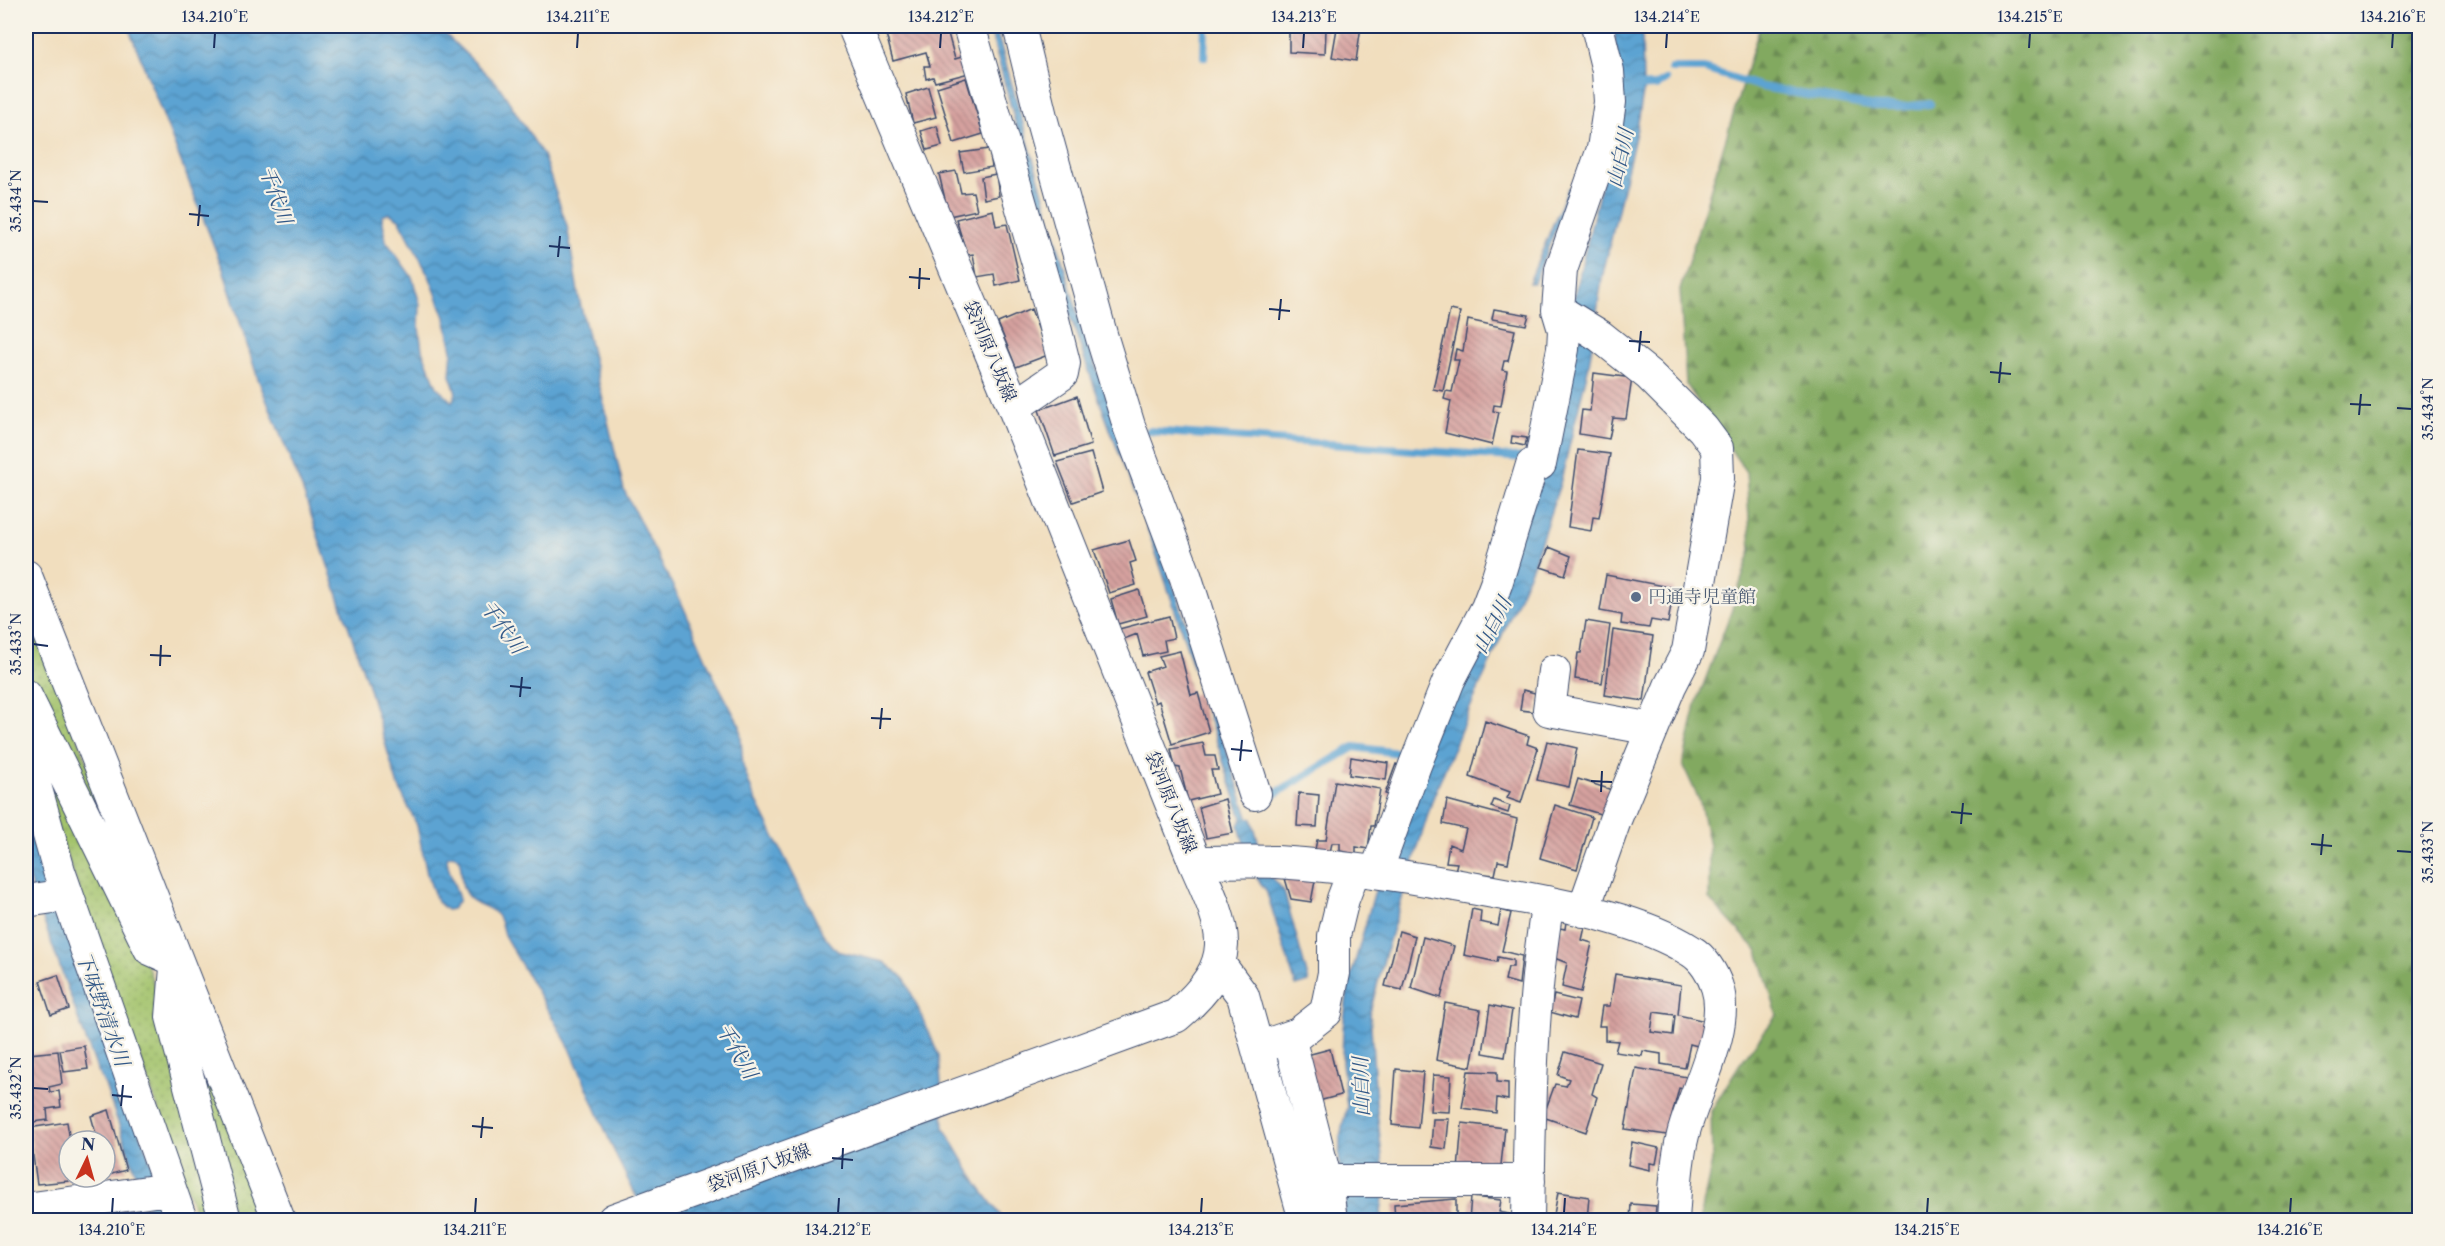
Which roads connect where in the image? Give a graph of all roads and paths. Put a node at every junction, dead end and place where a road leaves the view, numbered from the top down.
1 (854, 26) edge
2 (969, 26) edge
3 (1018, 26) edge
4 (1597, 26) edge
5 (1563, 313) junction
6 (1014, 407) junction
7 (26, 576) edge
8 (1554, 670) dead end
9 (26, 696) edge
10 (1653, 729) junction
11 (26, 753) edge
12 (1255, 794) dead end
13 (1195, 862) junction
14 (1370, 872) junction
15 (67, 895) junction
16 (26, 901) edge
17 (1548, 902) junction
18 (1583, 911) junction
19 (177, 961) junction
20 (1215, 971) junction
21 (1289, 1037) junction
22 (1257, 1048) junction
23 (1333, 1181) junction
24 (1529, 1182) junction
25 (169, 1189) junction
26 (26, 1209) edge
27 (81, 1211) edge
28 (181, 1221) edge
29 (225, 1221) edge
30 (279, 1221) edge
31 (614, 1221) edge
32 (1305, 1221) edge
33 (1331, 1221) edge
34 (1528, 1221) edge
35 (1673, 1221) edge

1 - 6 main road, 袋河原八坂線
2 - 6 street
3 - 12 street
4 - 5 street
5 - 10 street
5 - 14 street
6 - 13 main road, 袋河原八坂線
7 - 19 street
8 - 10 street
9 - 19 street
10 - 18 street
11 - 15 street
13 - 14 street
13 - 20 main road, 袋河原八坂線
14 - 17 street
14 - 21 street
15 - 16 street
15 - 25 street
17 - 18 street
17 - 24 street
18 - 35 street
19 - 29 street
19 - 30 street
20 - 22 street
20 - 31 main road, 袋河原八坂線
21 - 22 street
21 - 23 street
22 - 32 street
23 - 24 street
23 - 33 street
24 - 34 street
25 - 27 street
25 - 28 street
26 - 27 street

